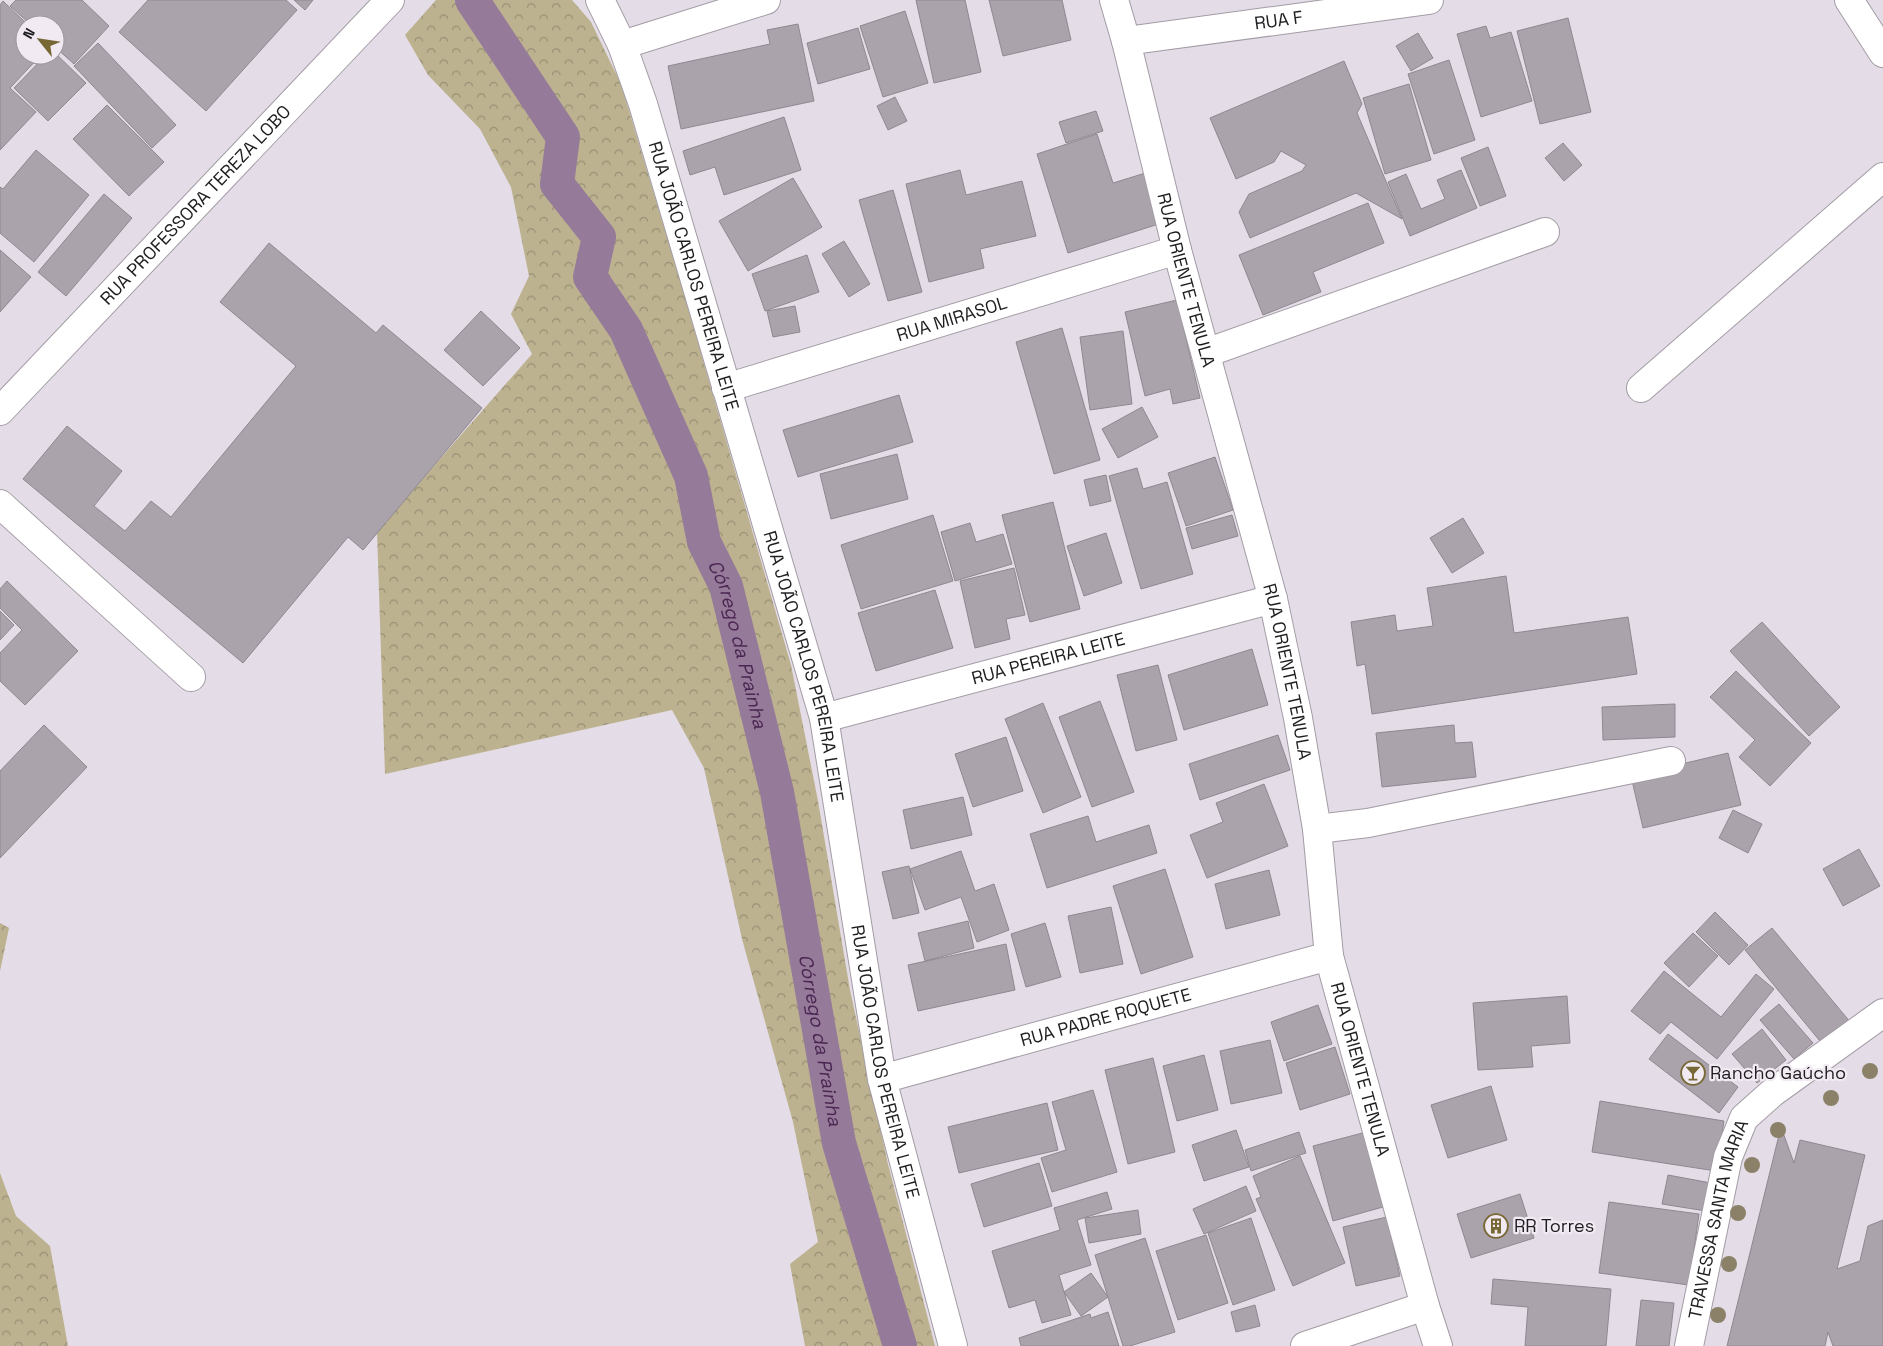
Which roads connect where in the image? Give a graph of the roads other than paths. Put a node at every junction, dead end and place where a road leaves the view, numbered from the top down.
1 (390, 0) edge
2 (600, 0) edge
3 (766, 0) edge
4 (1114, 0) edge
5 (1429, 0) edge
6 (1849, 0) edge
7 (1126, 41) junction
8 (622, 45) junction
9 (1883, 53) edge
10 (1883, 177) edge
11 (1545, 232) dead end
12 (1177, 250) junction
13 (1206, 353) junction
14 (726, 388) junction
15 (1641, 388) dead end
16 (0, 411) edge
17 (0, 504) edge
18 (1273, 599) junction
19 (191, 677) dead end
20 (824, 718) junction
21 (1671, 761) dead end
22 (1317, 829) junction
23 (1329, 956) junction
24 (1883, 1013) edge
25 (882, 1079) junction
26 (1425, 1306) junction
27 (953, 1346) edge
28 (1305, 1346) edge
29 (1438, 1346) edge
30 (1689, 1346) edge

1 - 16 street, RUA PROFESSORA TEREZA LOBO
2 - 8 street, RUA JOÃO CARLOS PEREIRA LEITE
3 - 8 street
4 - 7 street, RUA ORIENTE TENULA
5 - 7 street, RUA F
6 - 9 street
7 - 12 street, RUA ORIENTE TENULA
8 - 14 street, RUA JOÃO CARLOS PEREIRA LEITE
10 - 15 street
11 - 13 street
12 - 13 street, RUA ORIENTE TENULA
12 - 14 street, RUA MIRASOL
13 - 18 street, RUA ORIENTE TENULA
14 - 20 street, RUA JOÃO CARLOS PEREIRA LEITE
17 - 19 street
18 - 20 street, RUA PEREIRA LEITE
18 - 22 street, RUA ORIENTE TENULA
20 - 25 street, RUA JOÃO CARLOS PEREIRA LEITE
21 - 22 street
22 - 23 street, RUA ORIENTE TENULA
23 - 25 street, RUA PADRE ROQUETE
23 - 26 street, RUA ORIENTE TENULA
24 - 30 street, TRAVESSA SANTA MARIA
25 - 27 street, RUA JOÃO CARLOS PEREIRA LEITE
26 - 28 street
26 - 29 street, RUA ORIENTE TENULA

